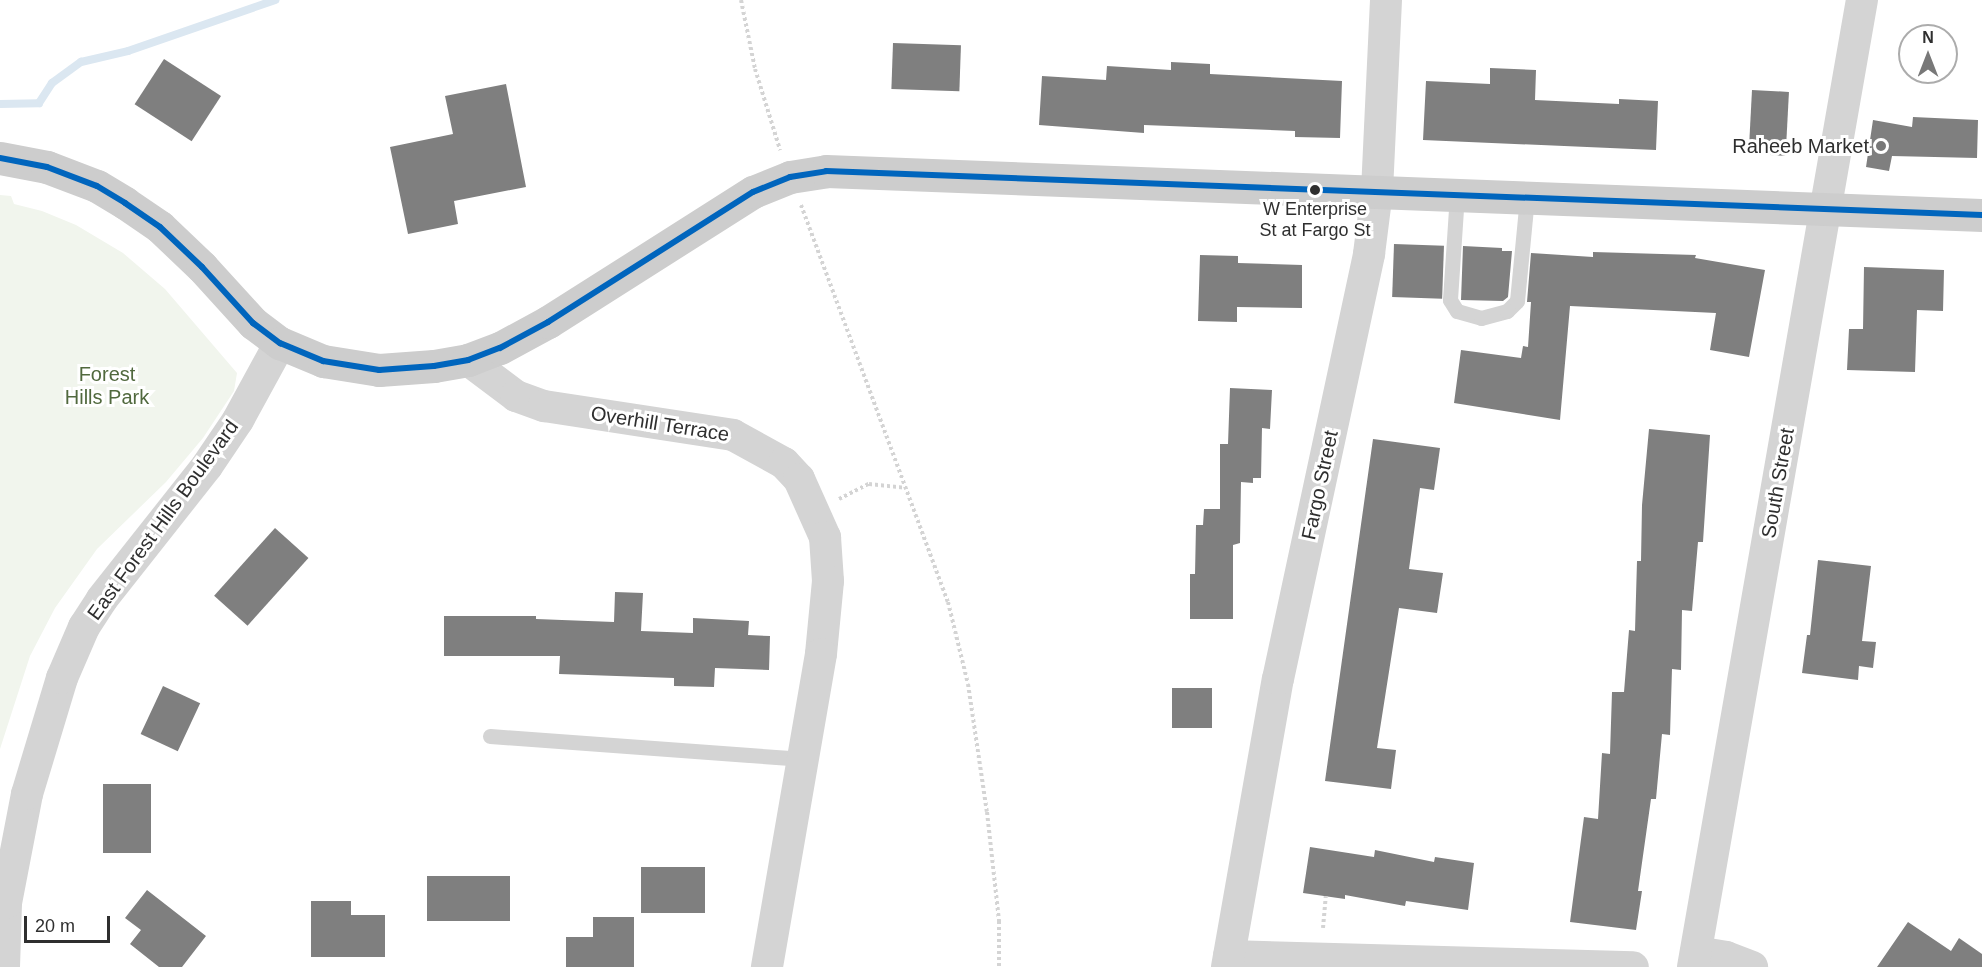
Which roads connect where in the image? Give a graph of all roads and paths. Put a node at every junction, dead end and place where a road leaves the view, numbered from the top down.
1 (741, 0) edge
2 (1386, 0) edge
3 (1862, 0) edge
4 (781, 152) dead end
5 (0, 158) edge
6 (1377, 191) junction
7 (1457, 194) junction
8 (1527, 197) junction
9 (799, 200) dead end
10 (1825, 208) junction
11 (1982, 215) edge
12 (280, 343) junction
13 (468, 360) junction
14 (801, 484) junction
15 (906, 488) junction
16 (490, 736) dead end
17 (804, 759) junction
18 (1694, 960) edge
19 (1228, 962) edge
20 (4, 967) edge
21 (767, 967) edge
22 (999, 967) edge
23 (1633, 967) edge
24 (1752, 967) edge

1 - 4 path
2 - 6 street, Fargo Street
3 - 10 street, South Street
5 - 12 street
6 - 7 street
6 - 13 street
6 - 19 street, Fargo Street
7 - 8 street
7 - 8 lane
8 - 10 street
9 - 15 path
10 - 11 street
10 - 18 street, South Street
12 - 13 street
12 - 20 street, East Forest Hills Boulevard
13 - 14 street, Overhill Terrace
14 - 15 path
14 - 17 street, Overhill Terrace
15 - 22 path
16 - 17 lane
17 - 21 street, Overhill Terrace
18 - 24 street
19 - 23 street

